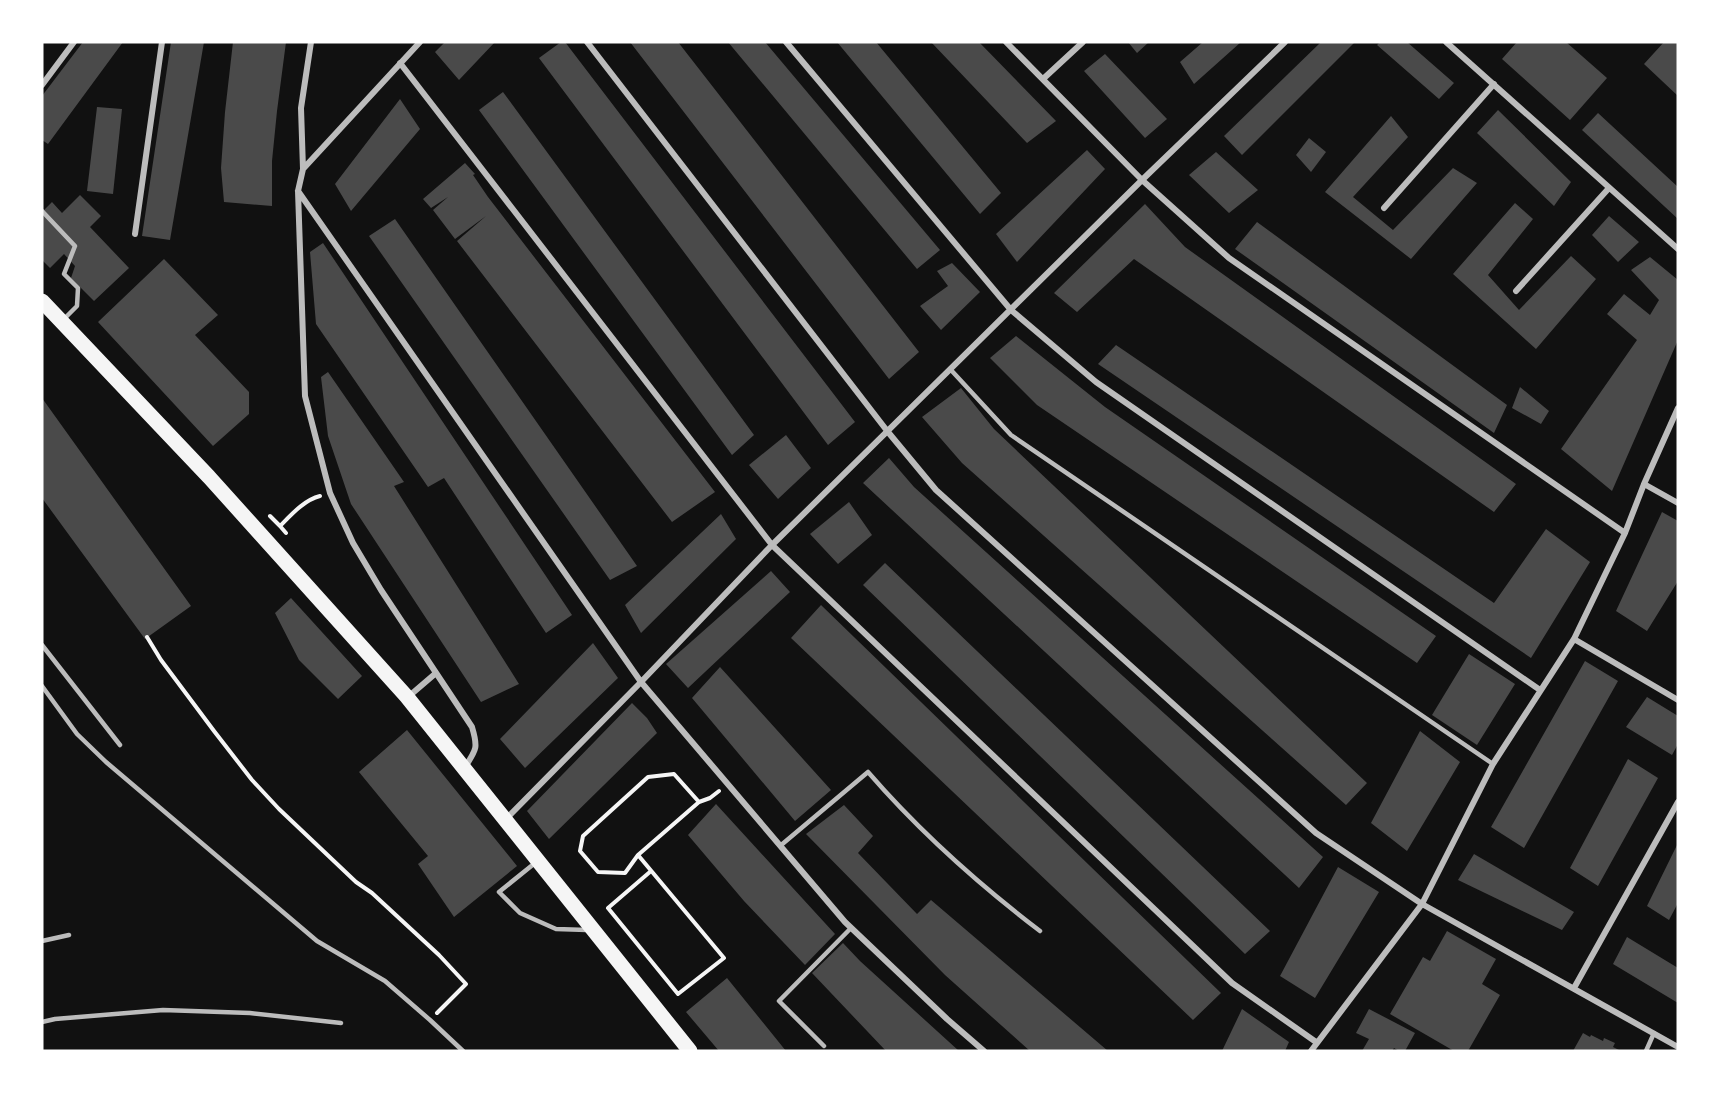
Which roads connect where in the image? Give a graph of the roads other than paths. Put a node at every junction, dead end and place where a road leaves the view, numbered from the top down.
1 (74, 42) edge
2 (162, 42) edge
3 (311, 42) edge
4 (420, 42) edge
5 (587, 42) edge
6 (786, 42) edge
7 (1006, 42) edge
8 (1083, 42) edge
9 (1285, 42) edge
10 (1446, 42) edge
11 (400, 63) junction
12 (1043, 79) junction
13 (1494, 84) junction
14 (42, 85) edge
15 (303, 169) junction
16 (1142, 180) junction
17 (1609, 188) junction
18 (298, 191) junction
19 (1384, 208) dead end
20 (42, 211) edge
21 (135, 234) dead end
22 (1678, 249) edge
23 (1516, 291) dead end
24 (42, 301) edge
25 (1011, 310) junction
26 (62, 321) junction
27 (951, 370) junction
28 (1678, 408) edge
29 (888, 432) junction
30 (1644, 484) junction
31 (1678, 503) edge
32 (1625, 533) junction
33 (772, 546) junction
34 (1574, 639) junction
35 (42, 645) edge
36 (436, 673) junction
37 (641, 682) junction
38 (42, 686) edge
39 (1540, 690) junction
40 (407, 697) junction
41 (1678, 700) edge
42 (120, 745) dead end
43 (1493, 764) junction
44 (464, 768) junction
45 (1678, 802) edge
46 (505, 820) junction
47 (780, 846) junction
48 (537, 861) junction
49 (1422, 904) junction
50 (851, 928) junction
51 (593, 930) junction
52 (1040, 931) dead end
53 (69, 935) dead end
54 (42, 941) edge
55 (1574, 988) junction
56 (42, 1022) edge
57 (341, 1023) dead end
58 (1654, 1033) junction
59 (1316, 1042) junction
60 (824, 1046) dead end
61 (1678, 1047) edge
62 (463, 1051) edge
63 (690, 1051) edge
64 (984, 1051) edge
65 (1311, 1051) edge
66 (1646, 1051) edge

1 - 14 street
2 - 21 street
3 - 15 street
4 - 11 street
5 - 29 street
6 - 25 street
7 - 12 street
8 - 12 street
9 - 16 street
10 - 13 street
11 - 15 street
11 - 33 street
12 - 16 street
13 - 17 street
13 - 19 street
15 - 18 street
16 - 25 street
16 - 32 street
17 - 22 street
17 - 23 street
18 - 36 street
18 - 37 street
20 - 26 lane
24 - 26 main road
25 - 27 street
25 - 39 street
26 - 40 main road
27 - 29 street
27 - 43 lane
28 - 30 street
29 - 33 street
29 - 49 street
30 - 31 street
30 - 32 street
32 - 34 street
33 - 37 street
33 - 59 street
34 - 39 street
34 - 41 street
35 - 42 lane
36 - 40 street
36 - 44 street
37 - 46 street
37 - 47 street
38 - 62 lane
39 - 43 street
40 - 44 main road
43 - 49 street
44 - 46 main road
45 - 55 street
46 - 48 main road
47 - 50 street
47 - 52 lane
48 - 51 main road
48 - 51 lane
49 - 55 street
49 - 59 street
50 - 60 lane
50 - 64 street
51 - 63 main road
53 - 54 lane
55 - 58 street
56 - 57 lane
58 - 61 street
58 - 66 lane
59 - 65 street

